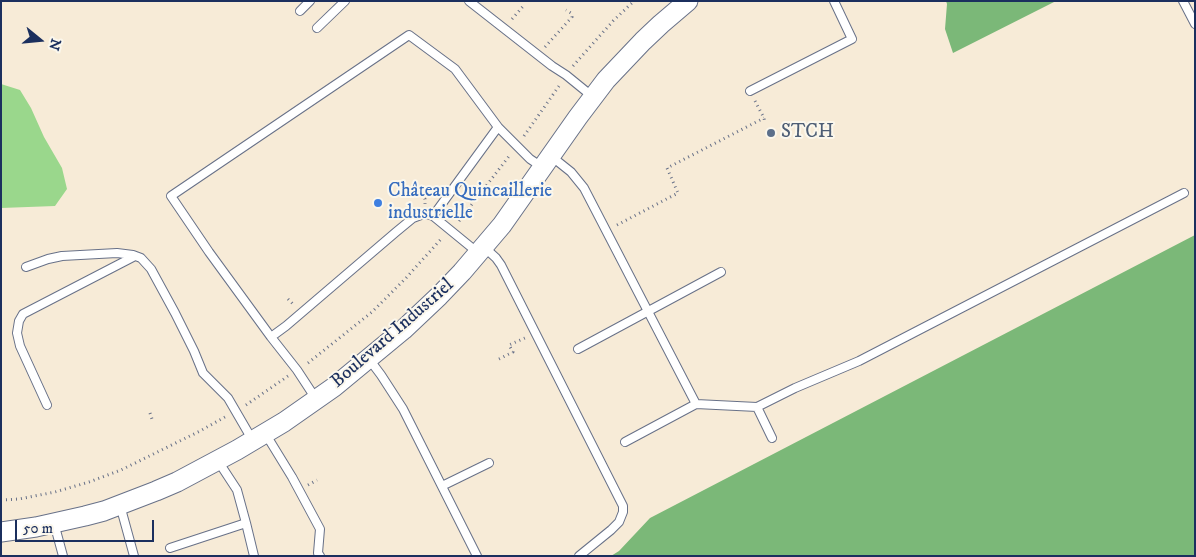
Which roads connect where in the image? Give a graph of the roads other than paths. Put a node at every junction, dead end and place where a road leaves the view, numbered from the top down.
1 (310, 1) edge
2 (345, 1) edge
3 (469, 1) edge
4 (688, 1) edge
5 (834, 1) edge
6 (1183, 1) edge
7 (300, 12) dead end
8 (1195, 24) edge
9 (317, 28) dead end
10 (750, 91) dead end
11 (593, 97) junction
12 (498, 126) junction
13 (547, 162) junction
14 (1184, 193) dead end
15 (433, 216) junction
16 (481, 250) junction
17 (136, 256) junction
18 (26, 268) dead end
19 (721, 272) dead end
20 (648, 311) junction
21 (271, 337) junction
22 (578, 350) dead end
23 (369, 359) junction
24 (316, 399) junction
25 (696, 404) junction
26 (47, 405) dead end
27 (757, 407) junction
28 (259, 437) junction
29 (772, 438) dead end
30 (625, 442) dead end
31 (218, 461) junction
32 (489, 463) dead end
33 (442, 486) junction
34 (120, 505) junction
35 (54, 523) junction
36 (246, 523) junction
37 (1, 532) edge
38 (170, 548) dead end
39 (63, 556) edge
40 (134, 556) edge
41 (254, 556) edge
42 (320, 556) edge
43 (477, 556) edge
44 (579, 556) edge

1 - 7 lane
2 - 9 lane
3 - 11 lane
4 - 11 street, Boulevard Industriel
5 - 10 lane
6 - 8 lane
11 - 13 street, Boulevard Industriel
12 - 13 lane
12 - 15 lane
12 - 21 lane
13 - 16 street, Boulevard Industriel
13 - 20 lane
14 - 27 lane
15 - 16 lane
15 - 21 lane
16 - 23 street, Boulevard Industriel
16 - 44 lane
17 - 18 lane
17 - 26 lane
17 - 28 lane
19 - 20 lane
20 - 22 lane
20 - 25 lane
21 - 24 lane
23 - 24 street, Boulevard Industriel
23 - 33 lane
24 - 28 street, Boulevard Industriel
25 - 27 lane
25 - 30 lane
27 - 29 lane
28 - 31 street, Boulevard Industriel
28 - 42 lane
31 - 34 street, Boulevard Industriel
31 - 36 lane
32 - 33 lane
33 - 43 lane
34 - 35 street, Boulevard Industriel
34 - 40 lane
35 - 37 street, Boulevard Industriel
35 - 39 lane
36 - 38 lane
36 - 41 lane

